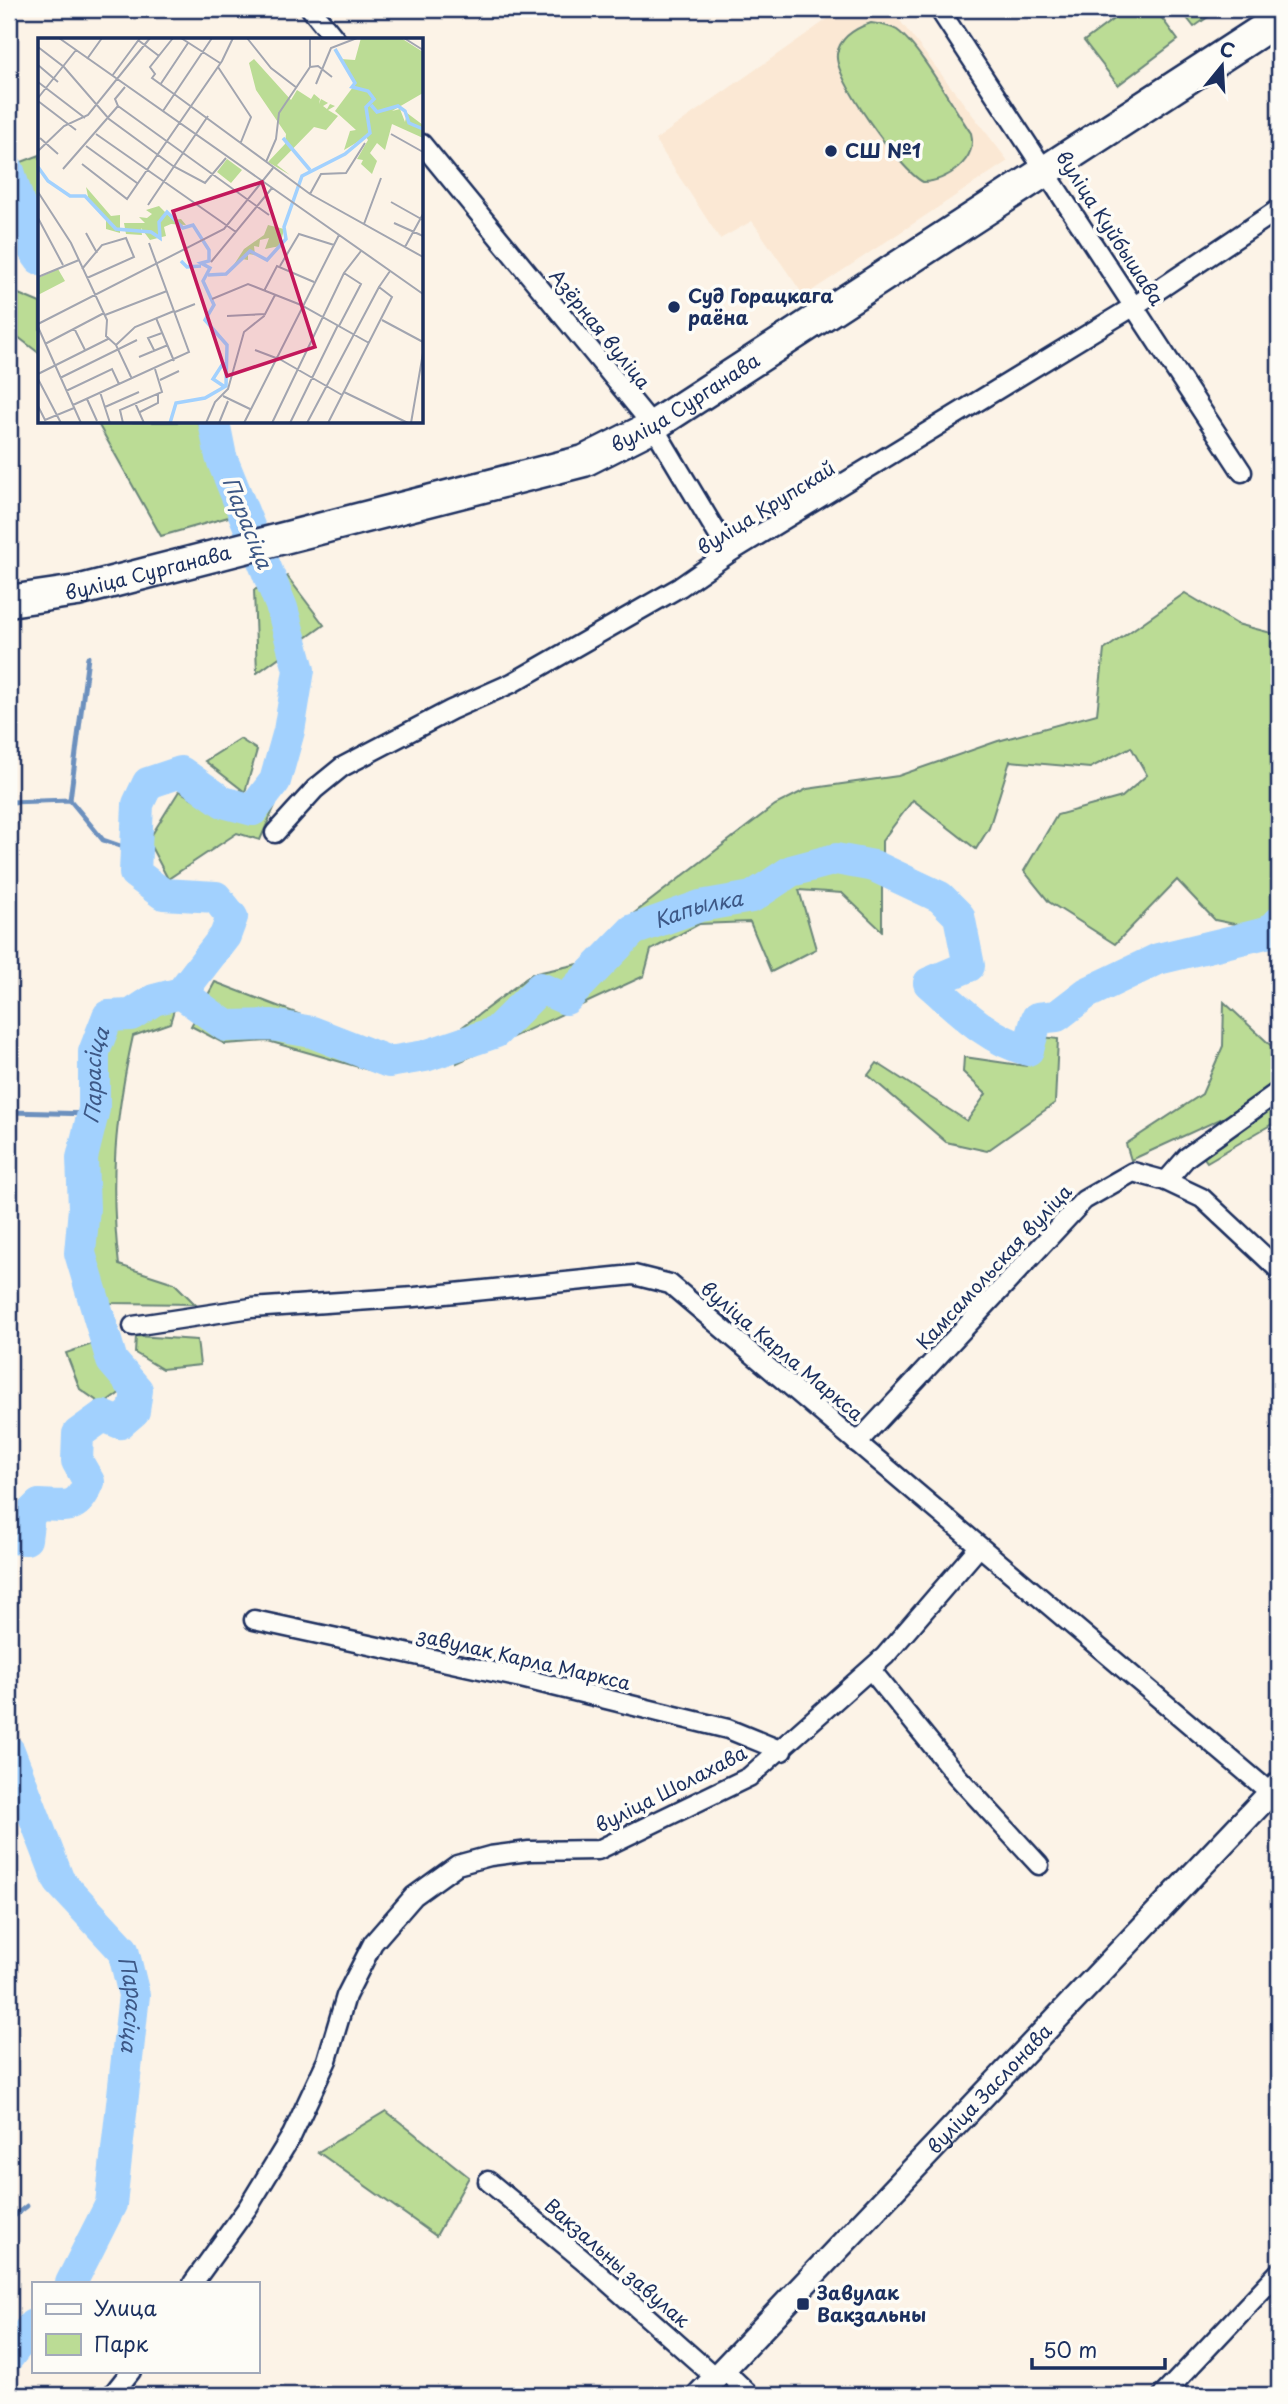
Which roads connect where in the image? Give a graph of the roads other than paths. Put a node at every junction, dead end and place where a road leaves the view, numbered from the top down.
1 (311, 9) edge
2 (939, 9) edge
3 (1279, 19) edge
4 (335, 38) edge
5 (424, 146) edge
6 (1047, 170) junction
7 (1279, 209) edge
8 (1136, 305) junction
9 (653, 426) junction
10 (1242, 472) dead end
11 (729, 553) junction
12 (9, 601) edge
13 (275, 833) dead end
14 (1279, 1091) edge
15 (1166, 1181) junction
16 (1279, 1270) edge
17 (133, 1326) dead end
18 (858, 1443) junction
19 (979, 1547) junction
20 (254, 1620) dead end
21 (870, 1670) junction
22 (782, 1751) junction
23 (1277, 1792) edge
24 (1039, 1865) dead end
25 (488, 2181) dead end
26 (1279, 2272) edge
27 (194, 2282) edge
28 (130, 2372) edge
29 (720, 2374) junction
30 (112, 2395) edge
31 (699, 2395) edge
32 (750, 2395) edge
33 (1163, 2395) edge

1 - 4 street
2 - 6 street, вуліца Куйбышава
3 - 6 main road, вуліца Сурганава
5 - 9 street, Азёрная вуліца
6 - 8 street, вуліца Куйбышава
6 - 9 main road, вуліца Сурганава
7 - 8 street, вуліца Крупскай
8 - 10 street, вуліца Куйбышава
8 - 11 street, вуліца Крупскай
9 - 11 street, Азёрная вуліца
9 - 12 main road, вуліца Сурганава
11 - 13 street, вуліца Крупскай
14 - 15 street
15 - 16 street, Камсамольская вуліца
15 - 18 street, Камсамольская вуліца
17 - 18 street, вуліца Карла Маркса
18 - 19 street, вуліца Карла Маркса
19 - 21 street, вуліца Шолахава
19 - 23 street, вуліца Карла Маркса
20 - 22 street, завулак Карла Маркса
21 - 22 street, вуліца Шолахава
21 - 24 street
22 - 27 street, вуліца Шолахава
23 - 29 street, вуліца Заслонава
25 - 29 street, Вакзальны завулак
26 - 33 street
28 - 30 street
29 - 31 street, вуліца Заслонава
29 - 32 street, Вакзальны завулак

